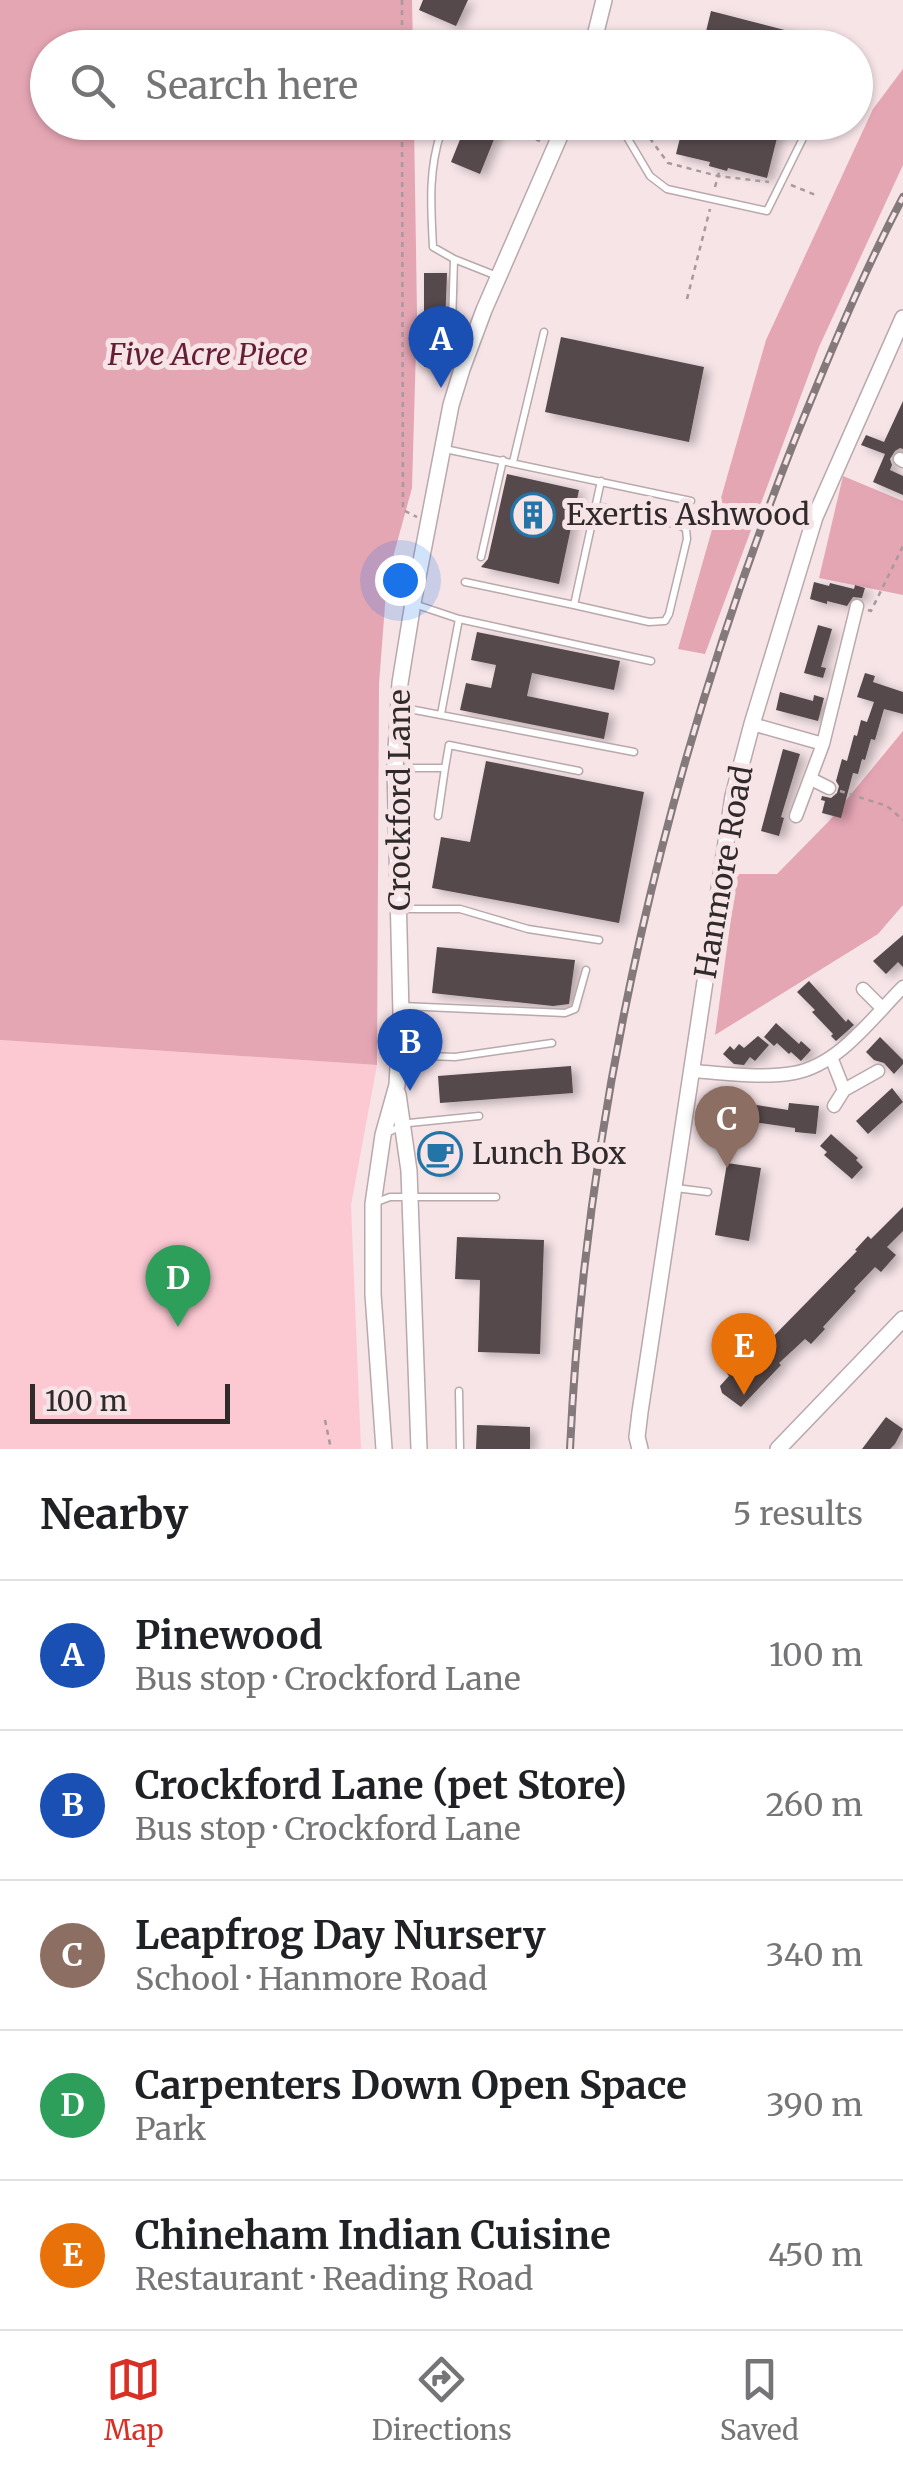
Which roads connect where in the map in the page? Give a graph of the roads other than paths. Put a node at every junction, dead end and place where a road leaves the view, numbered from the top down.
1 (604, 0) edge
2 (596, 30) edge
3 (438, 140) edge
4 (558, 140) edge
5 (629, 140) edge
6 (802, 140) edge
7 (454, 259) junction
8 (498, 276) junction
9 (903, 318) edge
10 (452, 326) dead end
11 (544, 332) dead end
12 (443, 448) junction
13 (503, 460) junction
14 (513, 462) junction
15 (601, 481) junction
16 (691, 501) dead end
17 (596, 506) junction
18 (481, 557) dead end
19 (465, 582) dead end
20 (413, 604) junction
21 (574, 604) junction
22 (857, 606) road end
23 (459, 619) junction
24 (651, 660) dead end
25 (398, 706) junction
26 (441, 714) junction
27 (752, 724) junction
28 (823, 744) junction
29 (634, 752) dead end
30 (395, 768) junction
31 (445, 768) junction
32 (579, 771) dead end
33 (811, 779) junction
34 (829, 788) road end
35 (438, 816) dead end
36 (796, 816) dead end
37 (399, 909) junction
38 (600, 940) dead end
39 (586, 970) dead end
40 (903, 987) edge
41 (863, 989) dead end
42 (401, 1006) junction
43 (882, 1008) junction
44 (552, 1044) dead end
45 (398, 1054) junction
46 (831, 1057) junction
47 (692, 1071) junction
48 (878, 1071) dead end
49 (397, 1085) junction
50 (844, 1090) junction
51 (834, 1106) dead end
52 (479, 1116) dead end
53 (403, 1126) junction
54 (383, 1135) junction
55 (674, 1188) junction
56 (708, 1192) dead end
57 (496, 1197) dead end
58 (410, 1199) junction
59 (373, 1204) junction
60 (903, 1319) edge
61 (459, 1391) dead end
62 (774, 1448) edge
63 (384, 1449) edge
64 (418, 1449) edge
65 (460, 1449) edge
66 (640, 1449) edge

1 - 2 street
3 - 7 lane
4 - 8 street, Crockford Lane
5 - 6 lane
7 - 8 lane
7 - 10 lane
8 - 12 street, Crockford Lane
9 - 27 street, Hanmore Road
11 - 14 lane
12 - 13 lane
12 - 20 street, Crockford Lane
13 - 14 lane
13 - 18 lane
14 - 15 lane
15 - 16 lane
15 - 17 lane
17 - 21 lane
17 - 21 lane
19 - 21 lane
20 - 23 lane
20 - 25 street, Crockford Lane
22 - 28 street
23 - 24 lane
23 - 26 lane
25 - 26 lane
25 - 30 street, Crockford Lane
26 - 29 lane
27 - 28 street
27 - 47 street, Hanmore Road
28 - 33 street
30 - 31 lane
30 - 37 street, Crockford Lane
31 - 32 lane
31 - 35 lane
33 - 34 street
33 - 36 street
37 - 38 lane
37 - 42 street, Crockford Lane
39 - 42 lane
40 - 43 street
41 - 43 street
42 - 45 street, Crockford Lane
43 - 46 street
44 - 45 lane
45 - 49 street, Crockford Lane
46 - 47 street
46 - 50 street
47 - 55 street, Hanmore Road
48 - 50 street
49 - 53 street, Crockford Lane
49 - 54 street, Crockford Lane
50 - 51 street
52 - 53 lane
53 - 54 lane
53 - 58 street, Crockford Lane
54 - 59 street, Crockford Lane
55 - 56 lane
55 - 66 street, Hanmore Road
57 - 58 lane
58 - 59 lane
58 - 64 street, Crockford Lane
59 - 63 street, Crockford Lane
60 - 62 street
61 - 65 lane

